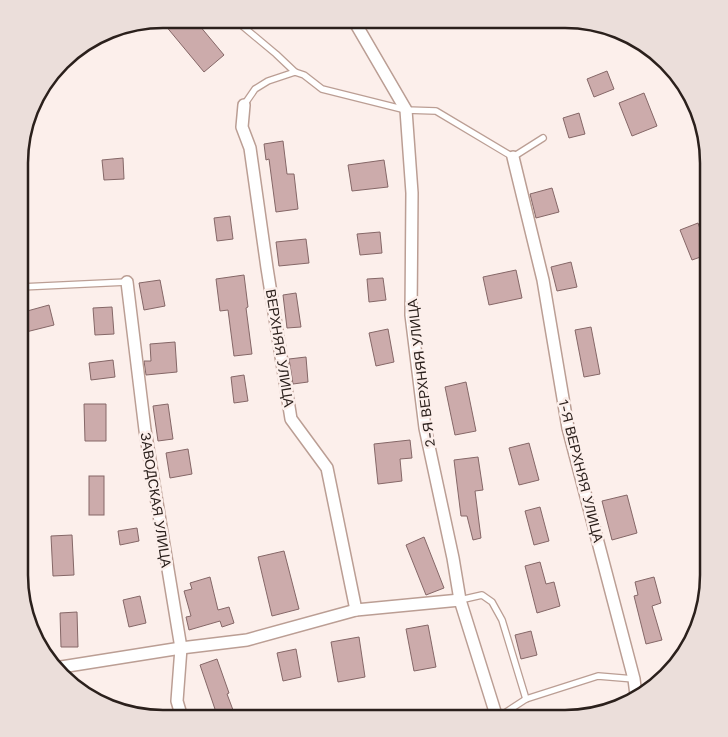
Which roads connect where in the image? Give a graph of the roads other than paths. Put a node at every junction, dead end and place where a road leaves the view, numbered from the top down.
1 (245, 28) edge
2 (358, 28) edge
3 (294, 72) junction
4 (244, 105) joint
5 (406, 110) junction
6 (543, 138) dead end
7 (513, 157) junction
8 (127, 282) joint
9 (28, 287) edge
10 (460, 600) junction
11 (356, 610) junction
12 (181, 648) junction
13 (64, 667) edge
14 (634, 679) junction
15 (635, 690) edge
16 (526, 699) junction
17 (179, 709) edge
18 (493, 709) edge
19 (510, 709) edge

1 - 3 lane
2 - 5 street
3 - 4 lane
3 - 5 lane
4 - 11 street, ВЕРХНЯЯ УЛИЦА
5 - 7 lane
5 - 10 street, 2-Я ВЕРХНЯЯ УЛИЦА
6 - 7 lane
7 - 14 street, 1-Я ВЕРХНЯЯ УЛИЦА
8 - 9 lane
8 - 12 street, ЗАВОДСКАЯ УЛИЦА
10 - 11 street
10 - 16 lane
10 - 18 street, 2-Я ВЕРХНЯЯ УЛИЦА
11 - 12 street
12 - 13 street
12 - 17 street, ЗАВОДСКАЯ УЛИЦА
14 - 15 street, 1-Я ВЕРХНЯЯ УЛИЦА
14 - 16 lane
16 - 19 lane

